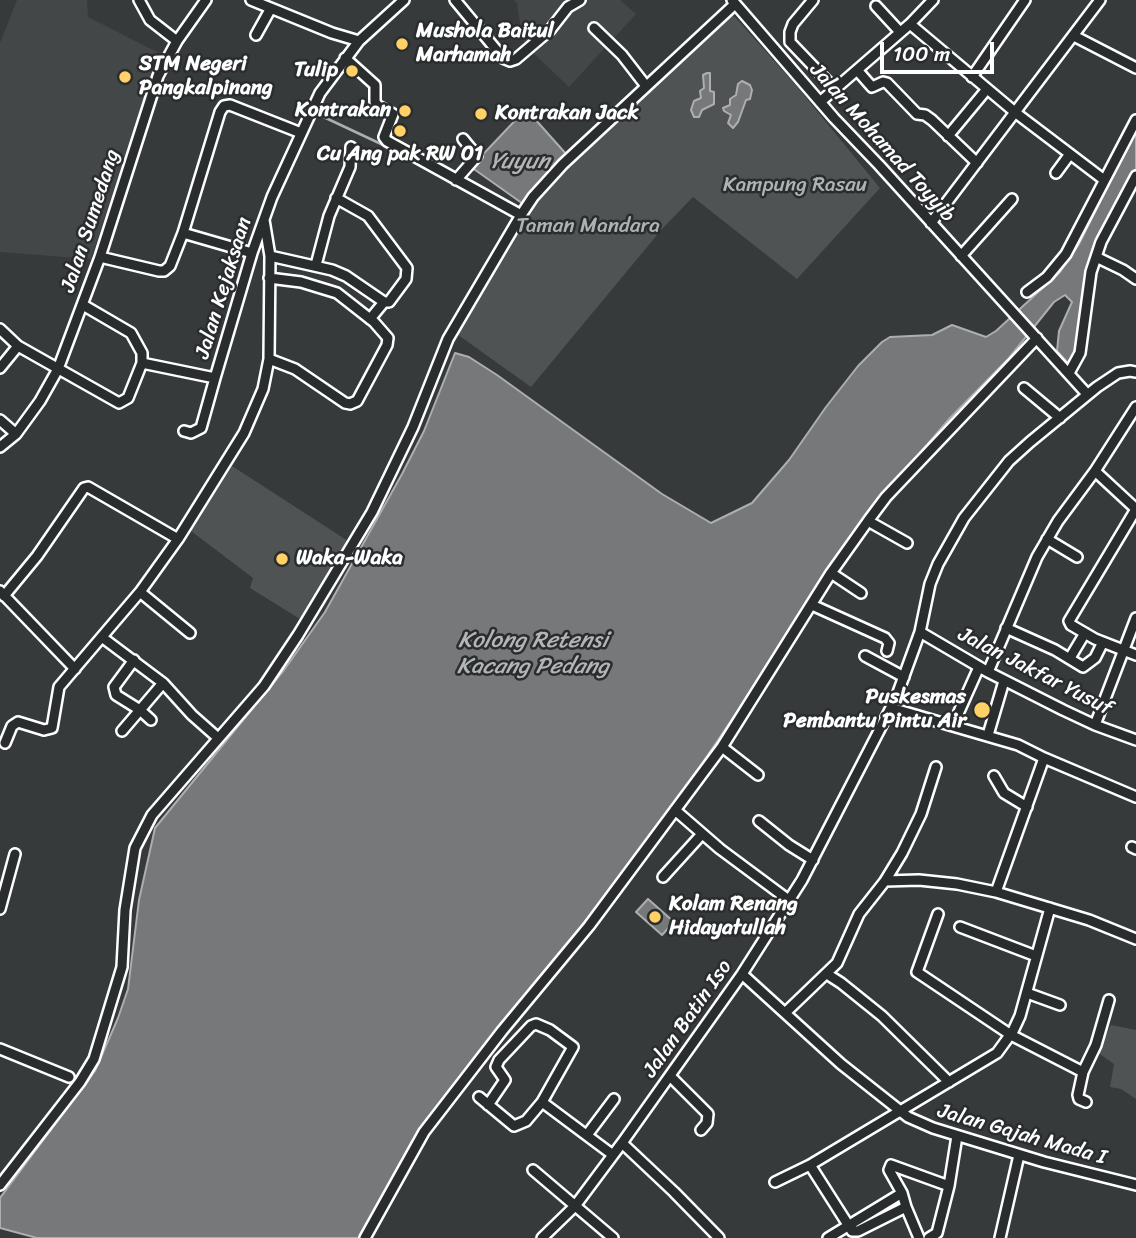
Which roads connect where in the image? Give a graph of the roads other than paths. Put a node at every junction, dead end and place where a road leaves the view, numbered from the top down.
1 (139, 0) edge
2 (251, 0) edge
3 (404, 0) edge
4 (455, 0) edge
5 (580, 0) edge
6 (813, 0) edge
7 (1025, 0) edge
8 (1100, 0) edge
9 (204, 1) edge
10 (930, 1) edge
11 (734, 2) edge
12 (876, 6) dead end
13 (271, 8) junction
14 (910, 24) junction
15 (593, 28) dead end
16 (900, 32) junction
17 (256, 35) dead end
18 (1074, 36) junction
19 (177, 41) junction
20 (359, 41) junction
21 (345, 58) junction
22 (1136, 68) edge
23 (858, 70) junction
24 (972, 76) junction
25 (646, 86) junction
26 (835, 89) junction
27 (987, 89) junction
28 (820, 102) junction
29 (1016, 113) junction
30 (1136, 120) edge
31 (301, 133) junction
32 (948, 135) junction
33 (463, 139) dead end
34 (351, 147) dead end
35 (1070, 154) junction
36 (977, 163) junction
37 (1056, 173) dead end
38 (1136, 176) edge
39 (1103, 179) junction
40 (456, 180) junction
41 (1133, 187) edge
42 (336, 198) junction
43 (1012, 199) dead end
44 (521, 215) junction
45 (264, 220) junction
46 (932, 223) junction
47 (183, 233) junction
48 (253, 253) junction
49 (270, 256) junction
50 (961, 256) junction
51 (100, 257) junction
52 (1096, 257) junction
53 (316, 265) junction
54 (270, 278) junction
55 (1136, 279) edge
56 (1027, 292) dead end
57 (384, 303) junction
58 (83, 305) junction
59 (370, 319) junction
60 (0, 329) edge
61 (1035, 335) junction
62 (18, 346) junction
63 (268, 359) junction
64 (142, 362) junction
65 (0, 368) edge
66 (58, 369) junction
67 (1136, 372) edge
68 (1069, 373) junction
69 (215, 378) junction
70 (1024, 388) dead end
71 (1087, 394) junction
72 (1136, 407) edge
73 (1060, 418) junction
74 (0, 420) edge
75 (184, 431) dead end
76 (16, 434) junction
77 (0, 447) edge
78 (1095, 471) junction
79 (868, 521) junction
80 (178, 539) junction
81 (1047, 539) junction
82 (906, 543) dead end
83 (1077, 557) dead end
84 (831, 573) junction
85 (140, 592) junction
86 (2, 593) edge
87 (861, 593) dead end
88 (812, 605) junction
89 (1136, 618) edge
90 (1006, 628) junction
91 (920, 632) junction
92 (190, 633) dead end
93 (1085, 633) junction
94 (103, 638) junction
95 (1103, 642) junction
96 (1123, 650) junction
97 (887, 651) dead end
98 (1136, 655) edge
99 (864, 656) dead end
100 (1070, 659) junction
101 (134, 660) junction
102 (75, 669) junction
103 (984, 670) junction
104 (904, 677) junction
105 (1004, 681) junction
106 (163, 683) junction
107 (891, 708) junction
108 (140, 710) junction
109 (151, 720) dead end
110 (953, 725) junction
111 (1096, 725) junction
112 (122, 731) dead end
113 (988, 735) junction
114 (218, 738) junction
115 (1136, 740) edge
116 (5, 743) dead end
117 (722, 747) junction
118 (1044, 758) junction
119 (936, 767) dead end
120 (758, 775) dead end
121 (994, 776) dead end
122 (1136, 797) edge
123 (1027, 807) junction
124 (675, 810) junction
125 (759, 821) dead end
126 (702, 834) junction
127 (15, 854) dead end
128 (813, 860) junction
129 (663, 877) dead end
130 (885, 881) junction
131 (996, 892) junction
132 (790, 901) junction
133 (1050, 908) junction
134 (0, 909) edge
135 (938, 914) dead end
136 (960, 927) dead end
137 (1136, 939) edge
138 (1036, 956) junction
139 (742, 974) junction
140 (827, 974) junction
141 (1027, 993) junction
142 (1109, 1000) dead end
143 (1060, 1005) dead end
144 (786, 1012) junction
145 (1011, 1035) junction
146 (0, 1049) edge
147 (1083, 1072) junction
148 (670, 1076) junction
149 (69, 1077) dead end
150 (949, 1082) junction
151 (479, 1097) dead end
152 (614, 1100) dead end
153 (542, 1102) junction
154 (1086, 1102) dead end
155 (488, 1105) junction
156 (900, 1111) junction
157 (701, 1130) dead end
158 (587, 1135) junction
159 (957, 1136) junction
160 (622, 1143) junction
161 (613, 1155) junction
162 (1019, 1155) junction
163 (810, 1165) junction
164 (534, 1170) dead end
165 (775, 1182) dead end
166 (0, 1185) edge
167 (1136, 1185) edge
168 (949, 1186) junction
169 (902, 1193) junction
170 (575, 1206) junction
171 (905, 1207) junction
172 (847, 1225) junction
173 (365, 1238) edge
174 (542, 1238) edge
175 (613, 1238) edge
176 (719, 1238) edge
177 (828, 1238) edge
178 (919, 1238) edge
179 (929, 1238) edge
180 (1000, 1238) edge

1 - 19 street
2 - 13 street
3 - 20 street
4 - 5 street
6 - 26 street
7 - 24 street
8 - 18 street
9 - 19 street, Jalan Sumedang
10 - 14 street
11 - 25 street
11 - 28 street, Jalan Mohamad Toyyib
12 - 16 street
13 - 17 street
13 - 20 street
14 - 16 street
14 - 24 street
15 - 25 street
16 - 23 street
18 - 22 street
18 - 29 street
19 - 51 street, Jalan Sumedang
20 - 21 street, Jalan Kejaksaan
21 - 31 street, Jalan Kejaksaan
21 - 40 street
23 - 26 street
23 - 32 street
24 - 27 street
25 - 44 street
26 - 28 street
27 - 29 street
27 - 32 street
28 - 46 street, Jalan Mohamad Toyyib
29 - 35 street
29 - 36 street
30 - 39 street
31 - 45 street, Jalan Kejaksaan
31 - 47 street
32 - 36 street
33 - 40 street
34 - 42 street
35 - 37 street
35 - 39 street
36 - 46 street
38 - 41 street
39 - 56 street
40 - 44 street
41 - 52 street
42 - 53 street
42 - 57 street
43 - 50 street
44 - 114 street
45 - 48 street, Jalan Kejaksaan
45 - 49 street
46 - 50 street, Jalan Mohamad Toyyib
47 - 48 street
47 - 51 street
48 - 69 street, Jalan Kejaksaan
49 - 53 street
49 - 54 street
50 - 61 street, Jalan Mohamad Toyyib
51 - 58 street, Jalan Sumedang
52 - 55 street
52 - 68 street
53 - 57 street
54 - 59 street
54 - 63 street
57 - 59 street
58 - 64 street
58 - 66 street, Jalan Sumedang
59 - 63 street
60 - 62 street
61 - 68 street
61 - 79 street
62 - 65 street
62 - 66 street
63 - 80 street
64 - 66 street
64 - 69 street, Jalan Kejaksaan
66 - 76 street, Jalan Sumedang
67 - 71 street, Jalan Batin Iso
68 - 71 street
69 - 75 street
70 - 73 street
71 - 73 street, Jalan Batin Iso
72 - 78 street
73 - 91 street, Jalan Batin Iso
74 - 76 street
76 - 77 street, Jalan Sumedang
78 - 81 street
78 - 93 street
79 - 82 street
79 - 84 street
80 - 85 street
80 - 86 street
81 - 83 street
81 - 90 street
84 - 87 street
84 - 88 street
85 - 92 street
85 - 94 street
86 - 102 street
88 - 97 street
88 - 117 street
89 - 96 street
90 - 100 street
90 - 103 street
91 - 103 street, Jalan Jakfar Yusuf
91 - 104 street, Jalan Batin Iso
93 - 95 street
93 - 100 street
94 - 101 street
94 - 102 street
95 - 96 street
95 - 100 street
96 - 98 street
96 - 111 street
99 - 104 street
101 - 106 street
101 - 108 street
102 - 116 street
103 - 105 street, Jalan Jakfar Yusuf
103 - 110 street
104 - 107 street, Jalan Batin Iso
105 - 111 street, Jalan Jakfar Yusuf
105 - 113 street
106 - 108 street
106 - 114 street
107 - 110 street
107 - 128 street, Jalan Batin Iso
108 - 109 street
108 - 112 street
110 - 113 street
111 - 115 street, Jalan Jakfar Yusuf
113 - 118 street
114 - 166 street
117 - 120 street
117 - 124 street
118 - 122 street
118 - 123 street
119 - 130 street
121 - 123 street
123 - 131 street
124 - 126 street
124 - 173 street
125 - 128 street
126 - 129 street
126 - 132 street
127 - 134 street
128 - 132 street, Jalan Batin Iso
130 - 131 street
130 - 140 street
131 - 133 street
132 - 139 street, Jalan Batin Iso
133 - 137 street
133 - 138 street
135 - 145 street
136 - 138 street
138 - 141 street
139 - 144 street, Jalan Gajah Mada I
139 - 148 street, Jalan Batin Iso
140 - 144 street
140 - 150 street
141 - 143 street
141 - 145 street
142 - 147 street
144 - 156 street, Jalan Gajah Mada I
145 - 147 street
145 - 150 street
146 - 149 street
147 - 154 street
148 - 157 street
148 - 160 street, Jalan Batin Iso
150 - 156 street
151 - 155 street
152 - 158 street
153 - 155 street
153 - 155 street
153 - 158 street
156 - 159 street, Jalan Gajah Mada I
156 - 163 street
158 - 161 street
159 - 162 street, Jalan Gajah Mada I
159 - 168 street
160 - 161 street, Jalan Batin Iso
160 - 176 street
161 - 170 street, Jalan Batin Iso
162 - 167 street, Jalan Gajah Mada I
162 - 180 street
163 - 165 street
163 - 172 street
164 - 170 street
168 - 169 street
168 - 179 street
169 - 171 street
169 - 172 street
170 - 174 street, Jalan Batin Iso
170 - 175 street
171 - 172 street
171 - 178 street
172 - 177 street

